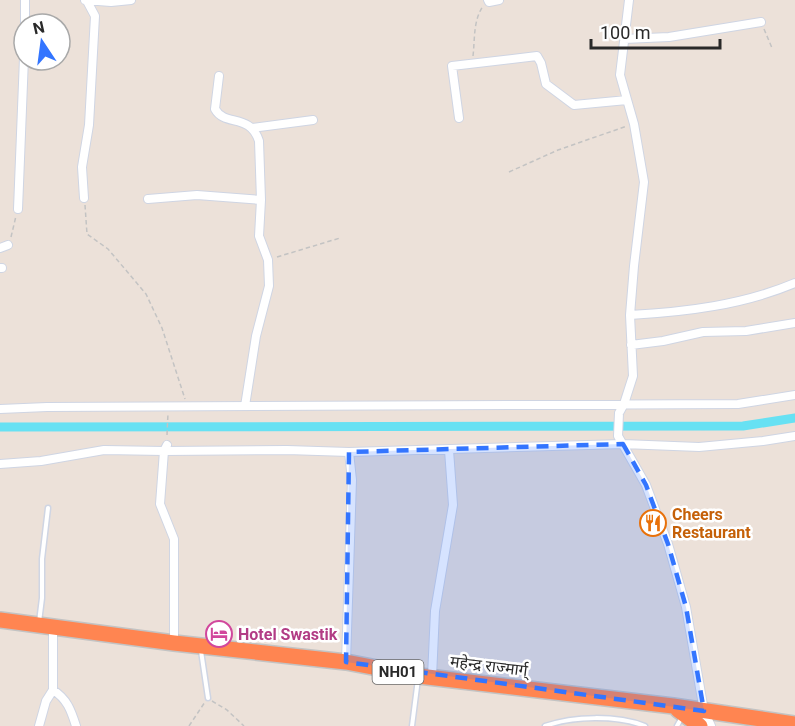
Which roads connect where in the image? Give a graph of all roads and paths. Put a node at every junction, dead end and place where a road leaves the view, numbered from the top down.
1 (131, 0) edge
2 (499, 0) edge
3 (629, 0) edge
4 (86, 1) edge
5 (488, 1) edge
6 (761, 22) joint
7 (624, 39) junction
8 (772, 48) dead end
9 (473, 63) junction
10 (23, 72) edge
11 (219, 76) dead end
12 (627, 100) junction
13 (459, 118) dead end
14 (313, 120) dead end
15 (634, 124) junction
16 (252, 129) junction
17 (509, 172) dead end
18 (84, 198) joint
19 (148, 199) dead end
20 (261, 200) junction
21 (18, 209) dead end
22 (340, 238) dead end
23 (268, 260) junction
24 (795, 283) edge
25 (630, 315) junction
26 (795, 323) edge
27 (631, 345) junction
28 (795, 395) edge
29 (624, 404) junction
30 (244, 406) junction
31 (188, 407) junction
32 (0, 409) edge
33 (168, 415) dead end
34 (795, 436) edge
35 (623, 444) junction
36 (166, 448) junction
37 (448, 450) junction
38 (349, 452) junction
39 (0, 464) edge
40 (48, 508) dead end
41 (0, 620) edge
42 (46, 626) junction
43 (174, 643) junction
44 (200, 645) junction
45 (346, 662) junction
46 (425, 676) junction
47 (53, 690) junction
48 (208, 698) junction
49 (678, 716) edge
50 (702, 719) edge
51 (763, 719) junction
52 (795, 724) edge
53 (39, 726) edge
54 (76, 726) edge
55 (189, 726) edge
56 (244, 726) edge
57 (412, 726) edge
58 (545, 726) edge
59 (645, 726) edge
60 (711, 726) edge
61 (743, 726) edge

1 - 4 street
2 - 5 street
3 - 7 street
4 - 18 street
5 - 9 path
6 - 7 street
6 - 8 path
7 - 12 street
9 - 12 street
9 - 13 street
10 - 21 street
11 - 16 street
12 - 15 street
14 - 16 street
15 - 17 path
15 - 25 street
16 - 20 street
18 - 31 path
19 - 20 street
20 - 23 street
22 - 23 path
23 - 30 street
24 - 25 street
25 - 27 street
26 - 27 street
27 - 29 street
28 - 29 street
29 - 30 street
29 - 35 street
30 - 31 street
31 - 32 street
33 - 36 path
34 - 35 street
35 - 37 street
35 - 50 street
36 - 38 street
36 - 39 street
36 - 43 street
37 - 38 street
37 - 46 street
38 - 45 street
40 - 42 lane
41 - 42 highway, महेन्द्र राज्मार्ग् / NH01
42 - 43 highway, महेन्द्र राज्मार्ग् / NH01
42 - 47 street
43 - 44 highway, महेन्द्र राज्मार्ग् / NH01
44 - 45 highway, महेन्द्र राज्मार्ग् / NH01
44 - 48 lane
45 - 46 highway, महेन्द्र राज्मार्ग् / NH01
46 - 49 highway, महेन्द्र राज्मार्ग् / NH01
46 - 57 lane
47 - 53 street
47 - 54 street
48 - 55 path
48 - 56 path
49 - 50 highway
50 - 51 highway
50 - 60 street
51 - 52 highway
51 - 61 highway
58 - 59 lane

